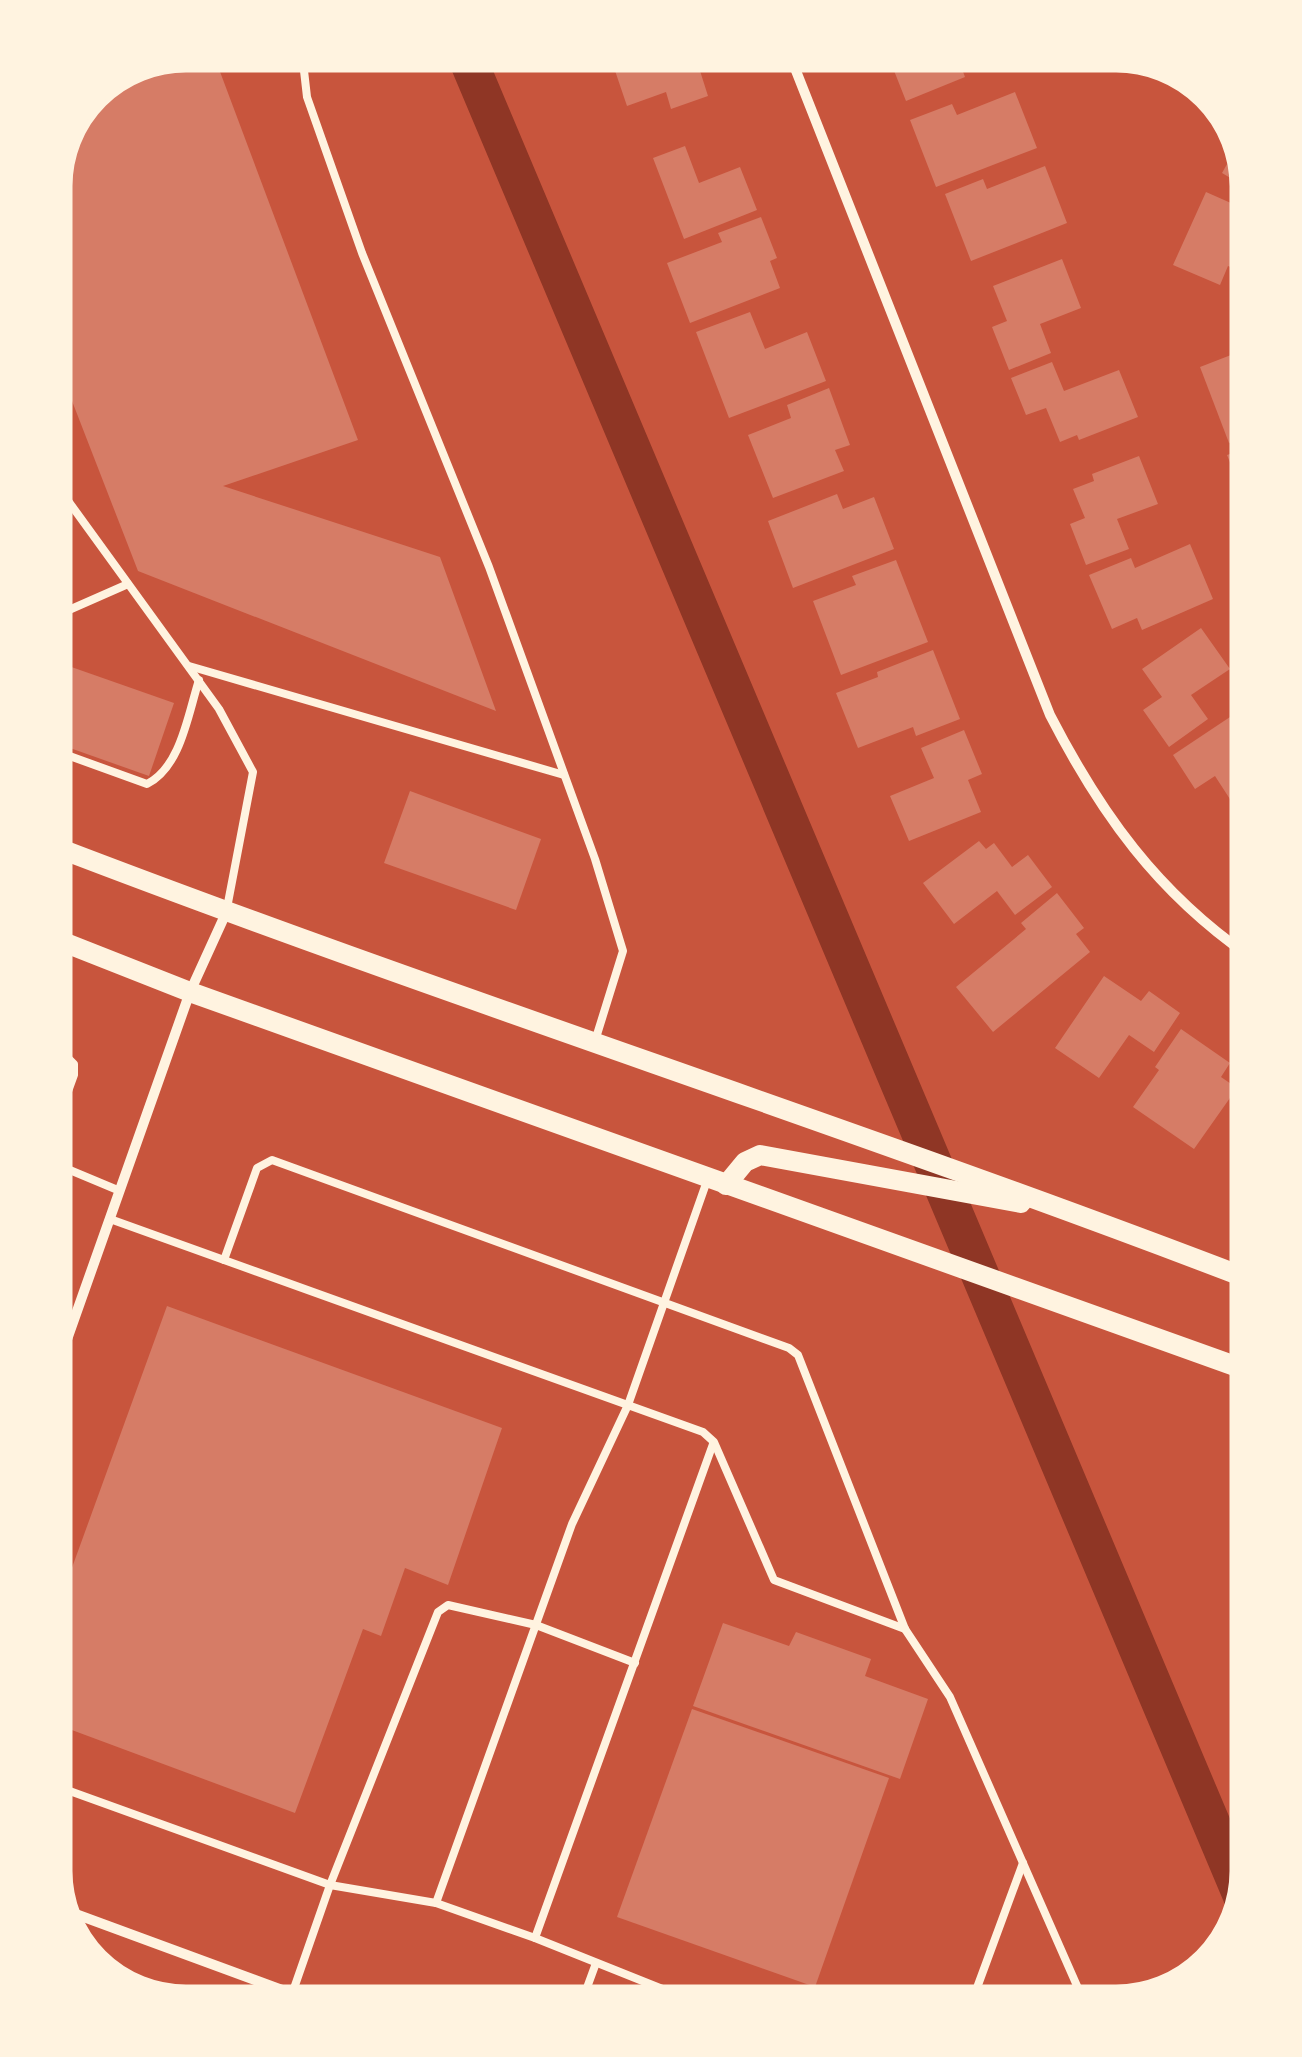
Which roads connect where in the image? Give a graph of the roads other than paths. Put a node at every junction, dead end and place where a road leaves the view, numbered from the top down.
1 (304, 70) edge
2 (795, 70) edge
3 (70, 504) edge
4 (128, 584) junction
5 (70, 610) edge
6 (188, 666) junction
7 (199, 680) junction
8 (70, 756) edge
9 (564, 775) junction
10 (70, 853) edge
11 (226, 913) junction
12 (1232, 944) edge
13 (70, 945) edge
14 (190, 992) junction
15 (595, 1041) junction
16 (70, 1060) edge
17 (70, 1086) edge
18 (70, 1171) edge
19 (717, 1181) junction
20 (120, 1190) junction
21 (1082, 1214) junction
22 (110, 1219) junction
23 (224, 1260) junction
24 (1232, 1272) edge
25 (664, 1304) junction
26 (70, 1329) edge
27 (1232, 1365) edge
28 (628, 1405) junction
29 (714, 1442) junction
30 (536, 1625) junction
31 (905, 1629) junction
32 (635, 1662) junction
33 (70, 1791) edge
34 (1023, 1863) junction
35 (330, 1885) junction
36 (436, 1903) junction
37 (79, 1915) edge
38 (535, 1938) junction
39 (596, 1963) junction
40 (273, 1987) edge
41 (294, 1987) edge
42 (587, 1987) edge
43 (657, 1987) edge
44 (977, 1987) edge
45 (1077, 1987) edge

1 - 9 lane
2 - 12 street
3 - 4 lane
4 - 5 lane
4 - 6 lane
6 - 7 lane
6 - 9 lane
7 - 8 lane
7 - 11 lane
9 - 15 lane
10 - 11 main road
11 - 14 street
11 - 15 main road
13 - 14 main road
14 - 19 main road
14 - 20 street
15 - 21 main road
16 - 17 lane
18 - 20 lane
19 - 21 main road
19 - 25 lane
19 - 27 main road
20 - 22 street
21 - 24 main road
22 - 23 lane
22 - 26 street
23 - 25 lane
23 - 28 lane
25 - 28 lane
25 - 31 lane
28 - 29 lane
28 - 30 lane
29 - 31 lane
29 - 32 lane
30 - 32 lane
30 - 35 lane
30 - 36 lane
31 - 34 lane
32 - 38 lane
33 - 35 lane
34 - 44 lane
34 - 45 lane
35 - 36 lane
35 - 41 lane
36 - 38 lane
37 - 40 street
38 - 39 lane
39 - 42 lane
39 - 43 lane

